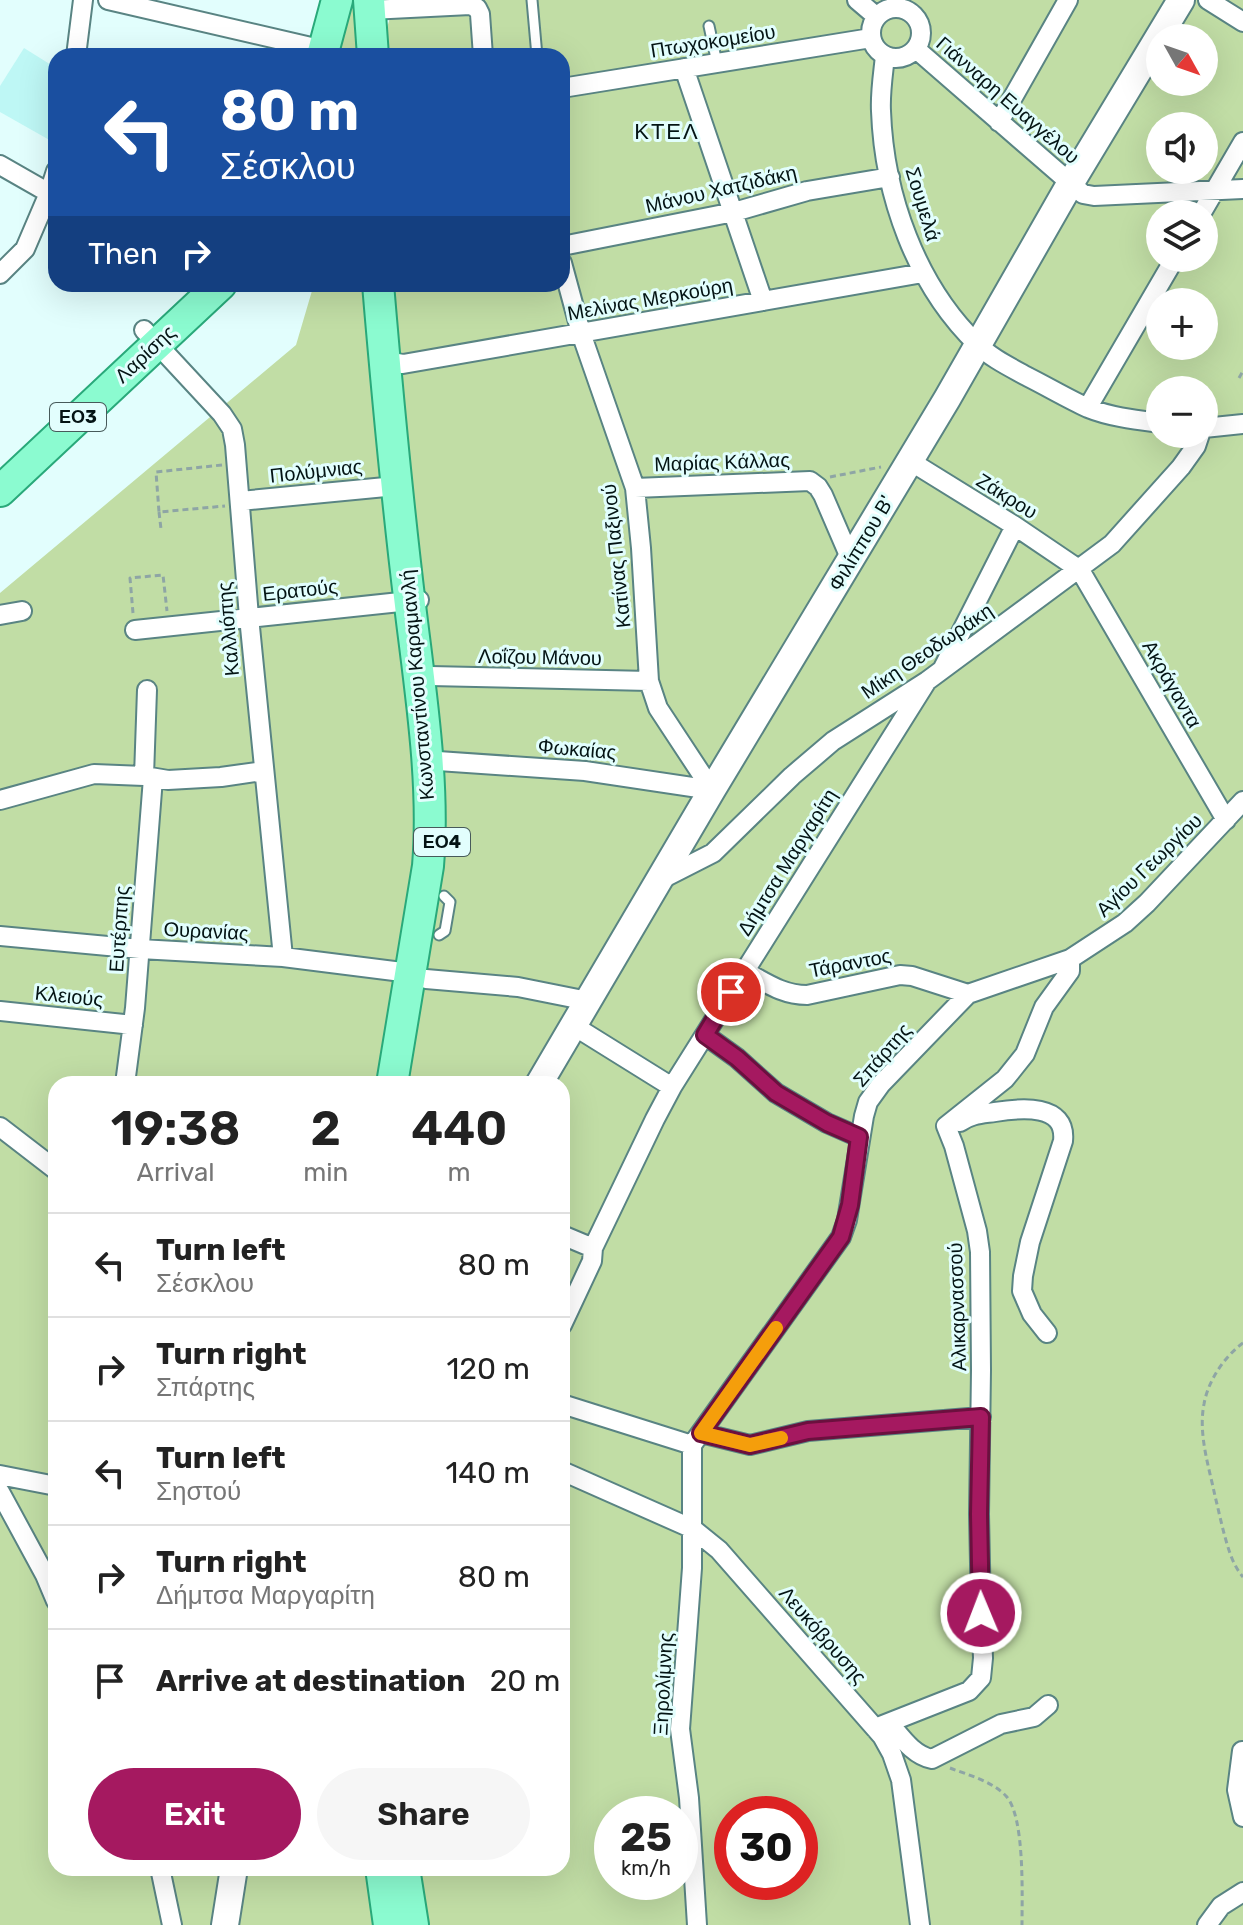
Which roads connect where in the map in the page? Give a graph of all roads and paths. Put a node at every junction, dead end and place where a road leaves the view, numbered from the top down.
1 (83, 0) edge
2 (108, 0) edge
3 (337, 0) edge
4 (532, 0) edge
5 (857, 0) edge
6 (1068, 0) edge
7 (1181, 0) edge
8 (1208, 0) edge
9 (443, 3) edge
10 (907, 4) edge
11 (370, 5) edge
12 (877, 17) junction
13 (1243, 22) edge
14 (709, 26) dead end
15 (871, 38) junction
16 (77, 48) edge
17 (303, 48) edge
18 (324, 48) edge
19 (373, 48) edge
20 (482, 48) edge
21 (536, 48) edge
22 (916, 49) junction
23 (885, 56) junction
24 (717, 63) junction
25 (684, 68) junction
26 (570, 87) edge
27 (999, 122) junction
28 (1243, 142) edge
29 (0, 165) edge
30 (890, 177) junction
31 (1070, 184) junction
32 (1215, 189) junction
33 (1243, 189) edge
34 (48, 192) edge
35 (1209, 200) edge
36 (48, 205) edge
37 (734, 212) junction
38 (570, 244) edge
39 (1167, 272) edge
40 (923, 273) junction
41 (0, 274) edge
42 (202, 292) edge
43 (380, 292) edge
44 (396, 292) edge
45 (570, 292) edge
46 (763, 301) junction
47 (581, 333) junction
48 (150, 337) junction
49 (978, 346) junction
50 (394, 363) junction
51 (1243, 371) edge
52 (1239, 378) dead end
53 (1088, 407) junction
54 (1146, 421) edge
55 (1243, 424) edge
56 (1218, 427) edge
57 (1195, 448) edge
58 (910, 461) junction
59 (237, 463) junction
60 (0, 467) edge
61 (810, 481) junction
62 (396, 486) junction
63 (635, 488) junction
64 (0, 491) edge
65 (240, 503) junction
66 (159, 512) junction
67 (1015, 526) junction
68 (161, 529) dead end
69 (851, 560) junction
70 (1080, 570) junction
71 (416, 600) junction
72 (22, 611) dead end
73 (0, 615) edge
74 (249, 617) junction
75 (168, 626) junction
76 (135, 630) joint
77 (430, 676) junction
78 (934, 676) junction
79 (649, 681) junction
80 (147, 690) dead end
81 (438, 761) junction
82 (263, 771) junction
83 (148, 777) junction
84 (712, 790) junction
85 (0, 800) edge
86 (1243, 801) edge
87 (1226, 820) junction
88 (657, 881) junction
89 (444, 896) dead end
90 (439, 935) dead end
91 (0, 936) edge
92 (140, 949) junction
93 (283, 957) junction
94 (1070, 959) junction
95 (744, 971) junction
96 (418, 976) junction
97 (968, 994) junction
98 (588, 1001) junction
99 (0, 1011) edge
100 (133, 1025) junction
101 (574, 1026) junction
102 (705, 1035) junction
103 (126, 1076) edge
104 (394, 1076) edge
105 (410, 1076) edge
106 (544, 1076) edge
107 (672, 1087) junction
108 (0, 1127) edge
109 (948, 1131) junction
110 (859, 1137) junction
111 (48, 1164) edge
112 (570, 1238) edge
113 (593, 1248) junction
114 (570, 1308) edge
115 (1047, 1333) dead end
116 (1243, 1343) edge
117 (570, 1407) edge
118 (981, 1417) junction
119 (697, 1439) junction
120 (0, 1475) edge
121 (570, 1475) edge
122 (48, 1484) edge
123 (0, 1492) edge
124 (693, 1529) junction
125 (1243, 1577) edge
126 (48, 1582) edge
127 (1048, 1705) dead end
128 (883, 1726) junction
129 (1242, 1751) edge
130 (932, 1759) junction
131 (1243, 1817) edge
132 (162, 1876) edge
133 (233, 1876) edge
134 (382, 1876) edge
135 (405, 1876) edge
136 (1243, 1892) edge
137 (172, 1925) edge
138 (225, 1925) edge
139 (389, 1925) edge
140 (413, 1925) edge
141 (697, 1925) edge
142 (920, 1925) edge
143 (1022, 1925) edge
144 (1207, 1925) edge

1 - 16 street
2 - 17 street
3 - 18 main road
4 - 21 lane
5 - 12 street
6 - 27 street
7 - 31 main road, Φιλίππου Β'
8 - 13 street
9 - 11 street
9 - 20 street
10 - 12 street
10 - 22 street
11 - 19 main road
12 - 15 street
14 - 24 lane
15 - 23 street
15 - 24 street, Πτωχοκομείου
22 - 23 street
22 - 27 street, Γιάνναρη Ευαγγέλου
23 - 30 street, Σουμελά
24 - 25 street, Πτωχοκομείου
25 - 26 street, Πτωχοκομείου
25 - 37 street
27 - 31 street, Γιάνναρη Ευαγγέλου
28 - 32 street
29 - 34 street
30 - 37 street, Μάνου Χατζιδάκη
30 - 40 street, Σουμελά
31 - 32 street
31 - 49 main road, Φιλίππου Β'
32 - 33 street
32 - 35 street
36 - 41 street
37 - 38 street, Μάνου Χατζιδάκη
37 - 46 street
39 - 53 street
40 - 46 street, Μελίνας Μερκούρη
40 - 49 street, Σουμελά
42 - 48 main road, Λαρίσης / ΕΟ3
43 - 50 main road, Κωνσταντίνου Καραμανλή / ΕΟ4
44 - 50 main road, Κωνσταντίνου Καραμανλή / ΕΟ4
45 - 47 street, Κατίνας Παξινού
46 - 47 street, Μελίνας Μερκούρη
47 - 50 street, Μελίνας Μερκούρη
47 - 63 street, Κατίνας Παξινού
48 - 59 street, Καλλιόπης
48 - 60 main road, Λαρίσης / ΕΟ3
48 - 64 main road, Λαρίσης / ΕΟ3
49 - 53 street, Σουμελά
49 - 58 main road, Φιλίππου Β'
50 - 62 main road, Κωνσταντίνου Καραμανλή / ΕΟ4
50 - 71 main road, Κωνσταντίνου Καραμανλή / ΕΟ4
51 - 52 path
53 - 54 street, Σουμελά
55 - 56 street
57 - 70 street, Μίκη Θεοδωράκη
58 - 61 path
58 - 67 street, Ζάκρου
58 - 69 main road, Φιλίππου Β'
59 - 65 street, Καλλιόπης
59 - 66 path
61 - 63 street, Μαρίας Κάλλας
61 - 69 street
62 - 65 street, Πολύμνιας
62 - 71 main road, Κωνσταντίνου Καραμανλή / ΕΟ4
63 - 79 street, Κατίνας Παξινού
65 - 66 path
65 - 74 street, Καλλιόπης
66 - 68 path
67 - 70 street, Ζάκρου
67 - 78 street, Δήμτσα Μαργαρίτη
69 - 84 main road, Φιλίππου Β'
70 - 78 street, Μίκη Θεοδωράκη
70 - 87 street, Ακράγαντα
71 - 74 street, Ερατούς
71 - 77 main road, Κωνσταντίνου Καραμανλή / ΕΟ4
71 - 96 main road, Κωνσταντίνου Καραμανλή / ΕΟ4
72 - 73 street
74 - 75 street, Ερατούς
74 - 82 street, Καλλιόπης
75 - 76 street, Ερατούς
75 - 76 path
77 - 79 street, Λοΐζου Μάνου
77 - 81 main road, Κωνσταντίνου Καραμανλή / ΕΟ4
78 - 88 street, Μίκη Θεοδωράκη
78 - 95 street, Δήμτσα Μαργαρίτη
79 - 84 street, Κατίνας Παξινού
80 - 83 street, Ευτέρπης
81 - 84 street, Φωκαίας
81 - 96 main road, Κωνσταντίνου Καραμανλή / ΕΟ4
82 - 83 street
82 - 93 street, Καλλιόπης
83 - 85 street
83 - 92 street, Ευτέρπης
84 - 88 main road, Φιλίππου Β'
86 - 87 street, Αγίου Γεωργίου
87 - 94 street, Αγίου Γεωργίου
88 - 98 main road, Φιλίππου Β'
89 - 90 lane
91 - 92 street, Ουρανίας
92 - 93 street, Ουρανίας
92 - 100 street, Ευτέρπης
93 - 96 street, Ουρανίας
94 - 97 street, Αγίου Γεωργίου
94 - 109 street
95 - 97 street, Τάραντος
95 - 102 street, Δήμτσα Μαργαρίτη
96 - 98 street, Ουρανίας
96 - 104 main road, Κωνσταντίνου Καραμανλή / ΕΟ4
96 - 105 main road, Κωνσταντίνου Καραμανλή / ΕΟ4
97 - 110 street, Σπάρτης
98 - 101 main road, Φιλίππου Β'
99 - 100 street, Κλειούς
100 - 103 street, Ευτέρπης
101 - 106 main road, Φιλίππου Β'
101 - 107 street
102 - 107 street, Δήμτσα Μαργαρίτη
102 - 110 street
107 - 113 street, Δήμτσα Μαργαρίτη
108 - 111 street
109 - 115 street
109 - 118 street, Αλικαρνασσού
110 - 119 street, Σπάρτης
112 - 113 street
113 - 114 street, Δήμτσα Μαργαρίτη
116 - 125 path
117 - 119 street
118 - 119 street
118 - 128 street, Αλικαρνασσού
119 - 124 street, Ξηρολίμνης
120 - 122 street
121 - 124 street, Λευκόβρυσης
123 - 126 street
124 - 128 street, Λευκόβρυσης
124 - 141 street, Ξηρολίμνης
127 - 130 street
128 - 130 street
128 - 142 street, Λευκόβρυσης
129 - 131 street
130 - 143 path
132 - 137 street
133 - 138 main road
134 - 139 main road
135 - 140 main road
136 - 144 street

